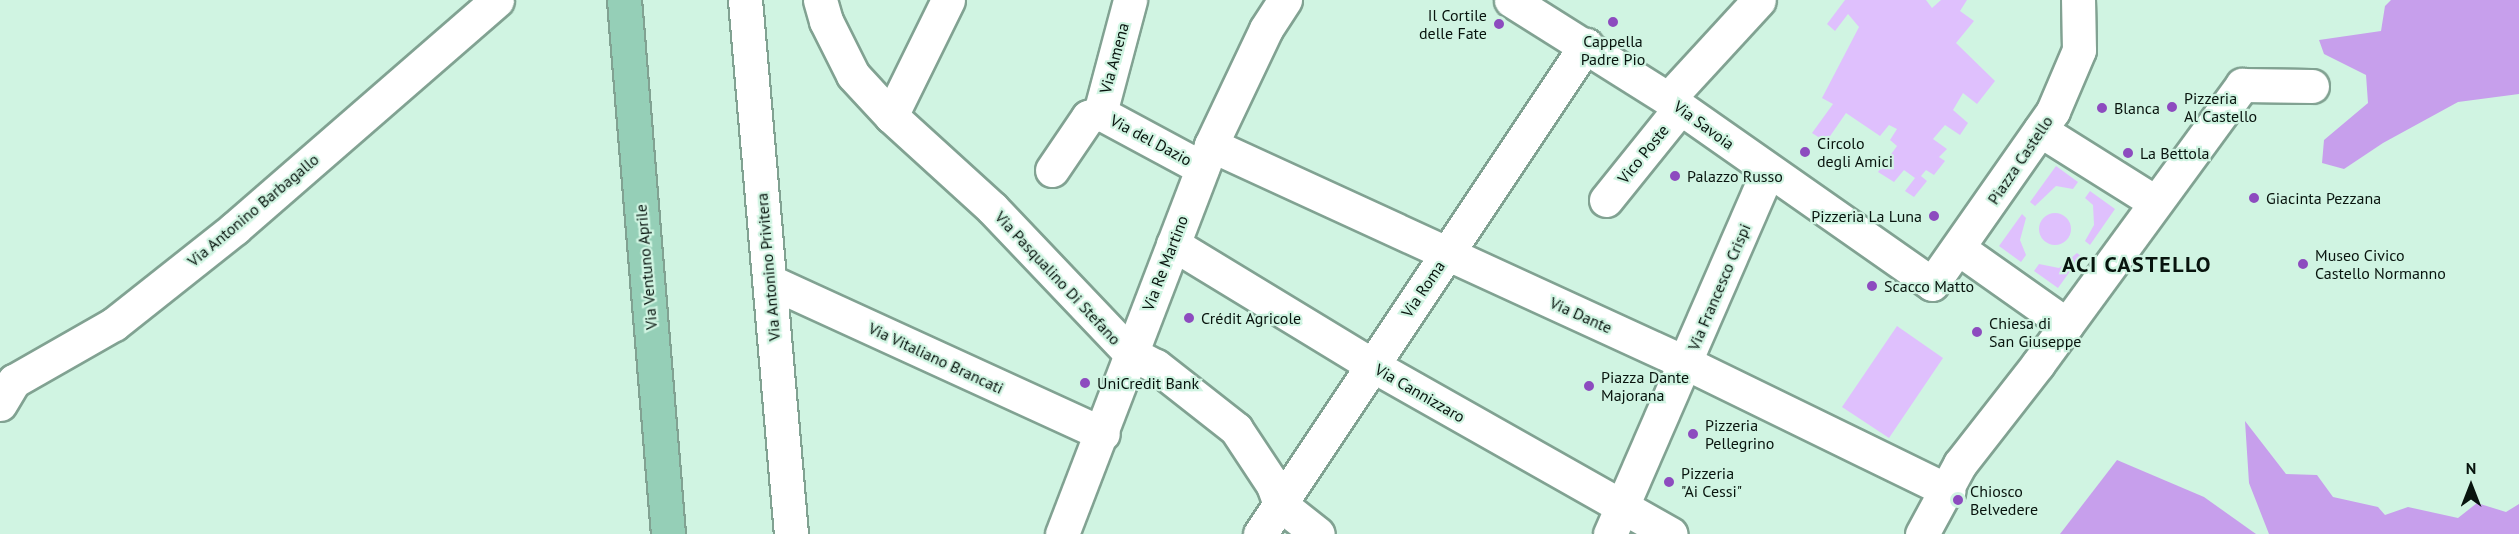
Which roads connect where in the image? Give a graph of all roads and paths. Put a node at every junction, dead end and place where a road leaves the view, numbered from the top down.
1 (497, 0) edge
2 (624, 0) edge
3 (745, 0) edge
4 (820, 0) edge
5 (948, 0) edge
6 (1130, 0) edge
7 (1285, 0) edge
8 (1758, 0) edge
9 (2078, 0) edge
10 (1520, 2) edge
11 (1586, 45) junction
12 (2312, 86) dead end
13 (1674, 104) junction
14 (1100, 113) junction
15 (891, 116) junction
16 (2040, 130) junction
17 (1206, 156) junction
18 (1052, 170) dead end
19 (1768, 171) junction
20 (1606, 200) dead end
21 (2155, 202) junction
22 (1173, 244) junction
23 (1446, 255) junction
24 (1951, 257) junction
25 (769, 281) junction
26 (2067, 325) junction
27 (1130, 353) junction
28 (1686, 363) junction
29 (1372, 365) junction
30 (0, 404) edge
31 (1103, 434) junction
32 (1948, 491) junction
33 (1280, 504) junction
34 (1616, 521) edge
35 (668, 534) edge
36 (790, 534) edge
37 (1062, 534) edge
38 (1260, 534) edge
39 (1318, 534) edge
40 (1671, 534) edge
41 (1922, 534) edge

1 - 30 street, Via Antonino Barbagallo
2 - 35 main road, Via Ventuno Aprile
3 - 25 street, Via Antonino Privitera
4 - 15 street, Via Pasqualino Di Stefano
5 - 15 street
6 - 14 street, Via Amena
7 - 17 street, Via Re Martino
8 - 13 street, Vico Poste
9 - 16 street, Piazza Castello
10 - 11 street, Via Savoia
11 - 13 street, Via Savoia
11 - 23 street, Via Roma
12 - 21 street
13 - 19 street, Via Savoia
13 - 20 street, Vico Poste
14 - 17 street, Via del Dazio
14 - 18 street, Via Amena
15 - 27 street, Via Pasqualino Di Stefano
16 - 21 street
16 - 24 street, Piazza Castello
17 - 22 street, Via Re Martino
17 - 23 street, Via Dante
19 - 24 street, Via Savoia
19 - 28 street, Via Francesco Crispi
21 - 26 street
22 - 27 street, Via Re Martino
22 - 29 street, Via Cannizzaro
23 - 28 street, Via Dante
23 - 29 street, Via Roma
24 - 26 street
25 - 31 street, Via Vitaliano Brancati
25 - 36 street, Via Antonino Privitera
26 - 32 street
27 - 31 street, Via Re Martino
27 - 33 street, Via Pasqualino Di Stefano
28 - 32 street, Via Dante
28 - 34 street, Via Francesco Crispi
29 - 33 street, Via Roma
29 - 34 street, Via Cannizzaro
31 - 37 street, Via Re Martino
32 - 41 street
33 - 38 street, Via Roma
33 - 39 street, Via Pasqualino Di Stefano
34 - 40 street, Via Cannizzaro

